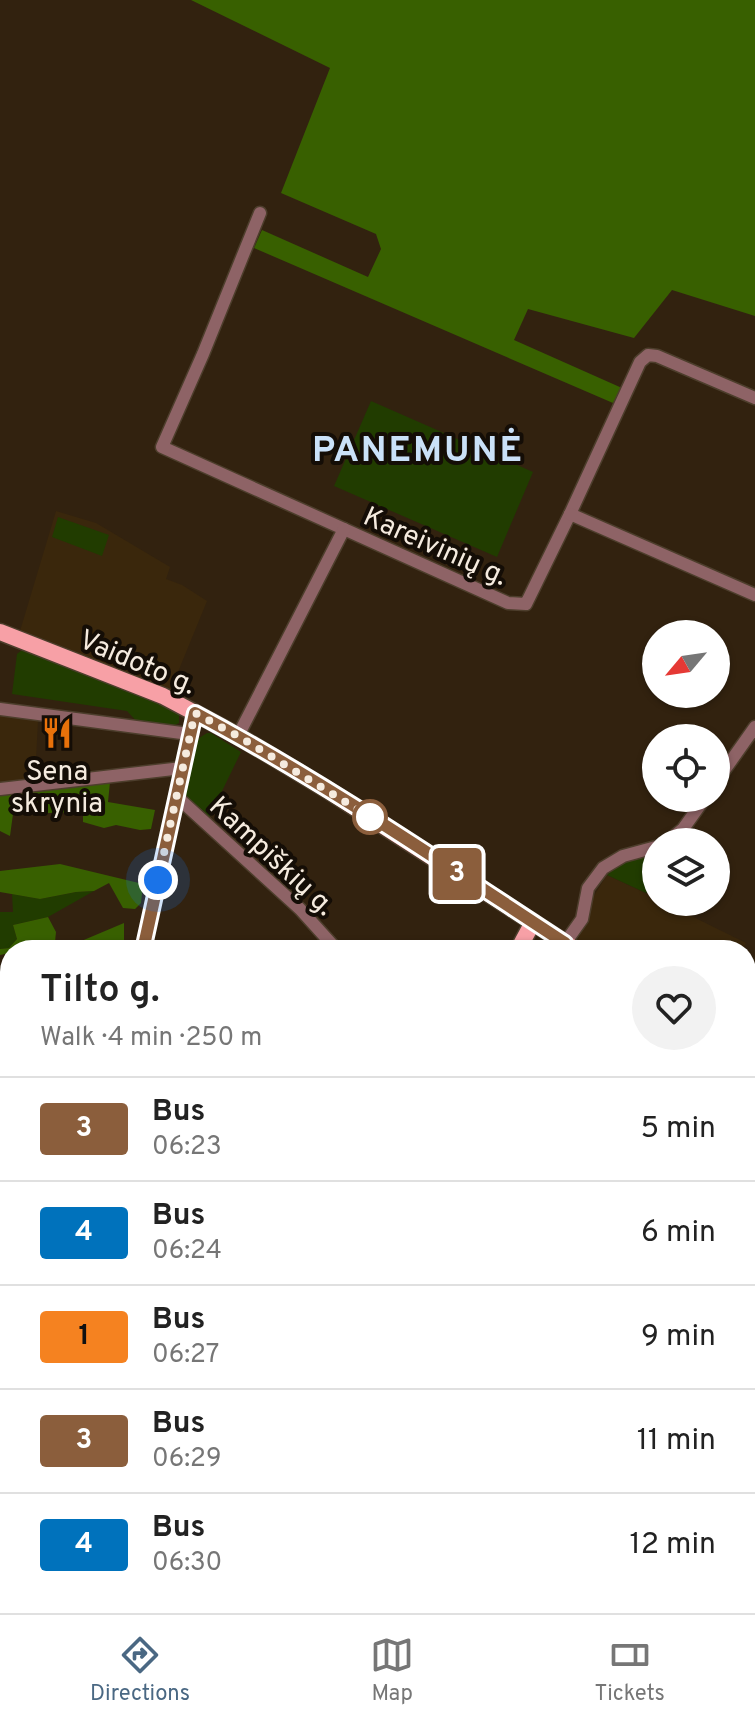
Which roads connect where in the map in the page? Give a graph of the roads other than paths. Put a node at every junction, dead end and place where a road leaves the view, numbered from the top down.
1 (260, 213) dead end
2 (755, 398) edge
3 (570, 514) junction
4 (344, 529) junction
5 (755, 595) edge
6 (0, 632) edge
7 (0, 709) edge
8 (195, 713) junction
9 (755, 727) edge
10 (189, 734) junction
11 (238, 736) junction
12 (730, 762) edge
13 (182, 768) junction
14 (0, 789) edge
15 (176, 796) junction
16 (642, 851) edge
17 (533, 922) junction
18 (145, 940) edge
19 (328, 940) edge
20 (523, 940) edge
21 (557, 940) edge
22 (571, 940) edge

1 - 4 street
2 - 3 street, Kareivinių g.
3 - 4 street, Kareivinių g.
3 - 5 street
4 - 11 street, Kareivinių g.
6 - 8 main road, Vaidoto g.
7 - 10 street
8 - 10 street
8 - 11 main road, Vaidoto g.
9 - 12 street
10 - 13 street
11 - 17 main road, Vaidoto g.
13 - 14 street
13 - 15 street
15 - 18 street
15 - 19 street, Kampiškių g.
16 - 22 street
17 - 20 main road
17 - 21 main road, Vaidoto g.

